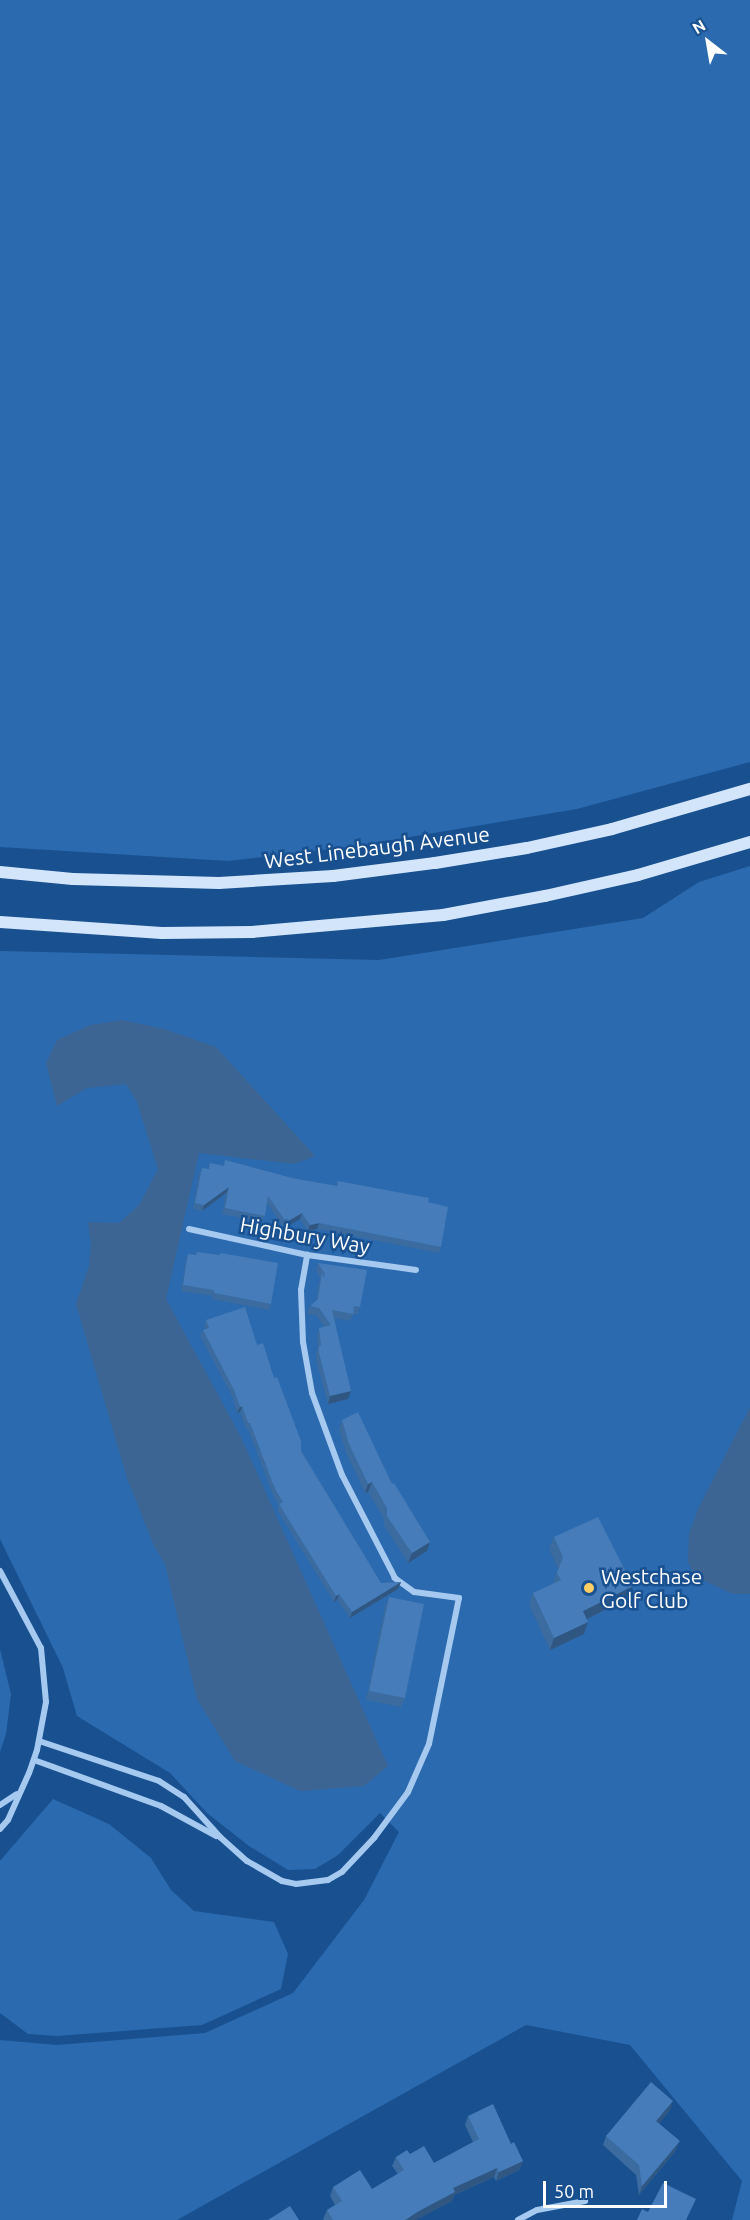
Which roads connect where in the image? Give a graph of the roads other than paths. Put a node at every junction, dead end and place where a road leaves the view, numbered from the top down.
1 (750, 789) edge
2 (750, 842) edge
3 (0, 872) edge
4 (0, 922) edge
5 (189, 1229) dead end
6 (307, 1255) junction
7 (416, 1270) dead end
8 (0, 1571) edge
9 (39, 1741) junction
10 (34, 1760) junction
11 (18, 1793) junction
12 (0, 1805) edge
13 (0, 1829) edge
14 (220, 1838) junction
15 (585, 2201) dead end
16 (518, 2220) edge

1 - 3 main road, West Linebaugh Avenue
2 - 4 main road
5 - 6 street, Highbury Way
6 - 7 street, Highbury Way
6 - 14 street
8 - 9 street
9 - 10 street
9 - 14 street
10 - 11 street
10 - 14 street
11 - 12 street
11 - 13 street
15 - 16 street

